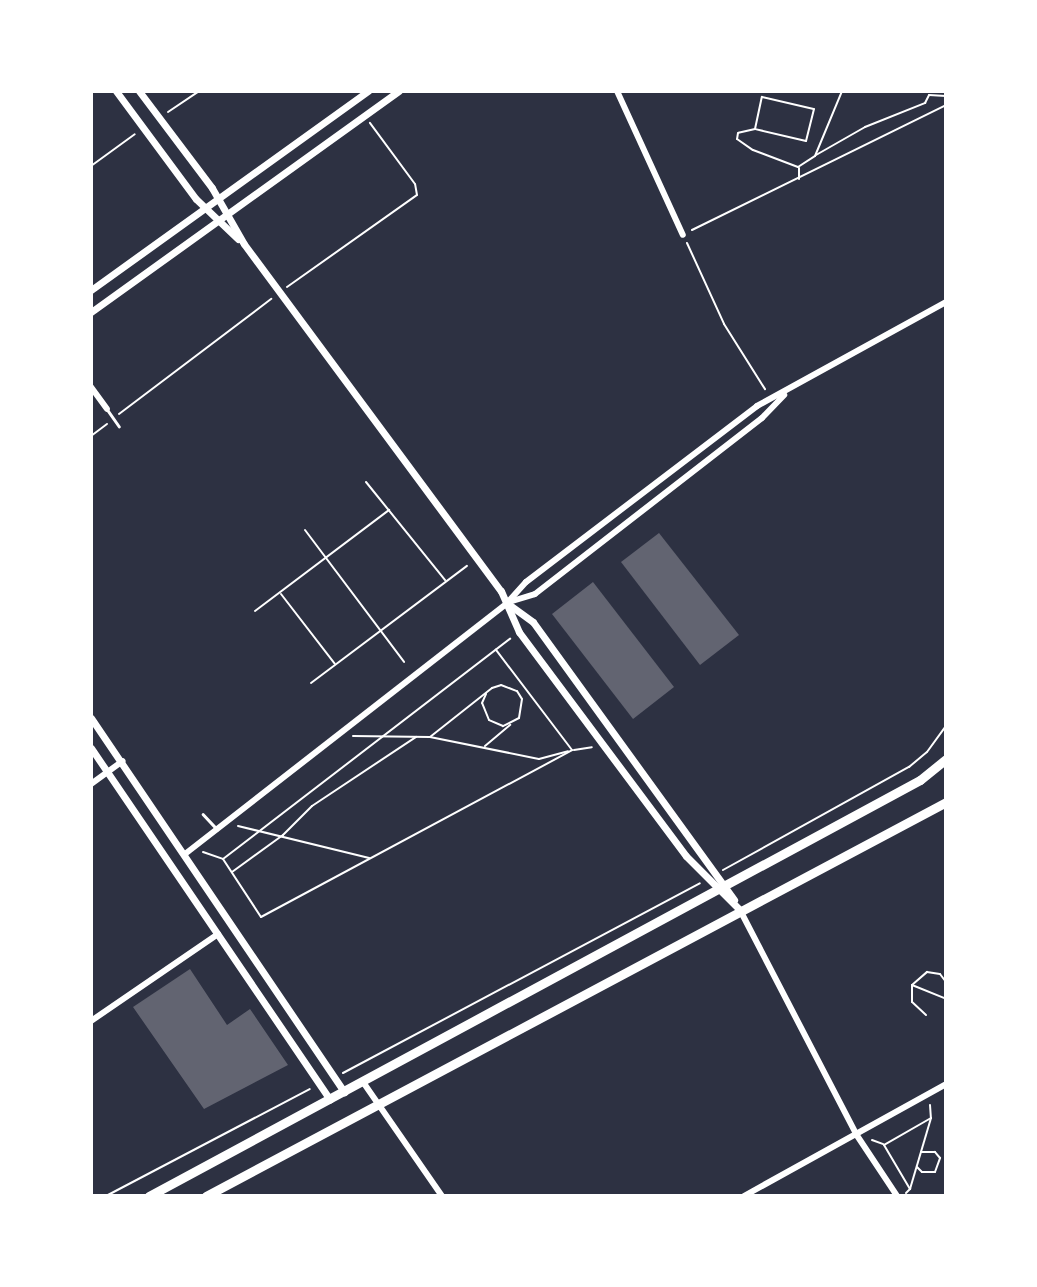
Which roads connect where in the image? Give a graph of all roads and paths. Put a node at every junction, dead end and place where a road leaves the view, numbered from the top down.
1 (116, 91) edge
2 (139, 91) edge
3 (199, 91) edge
4 (368, 91) edge
5 (399, 91) edge
6 (617, 91) edge
7 (765, 91) edge
8 (842, 91) edge
9 (938, 91) edge
10 (933, 92) edge
11 (946, 96) edge
12 (762, 97) junction
13 (946, 105) edge
14 (160, 118) junction
15 (143, 128) junction
16 (755, 129) junction
17 (815, 156) junction
18 (91, 166) edge
19 (799, 167) junction
20 (799, 179) junction
21 (218, 198) junction
22 (205, 207) junction
23 (226, 213) junction
24 (218, 220) junction
25 (683, 235) junction
26 (244, 244) junction
27 (91, 290) edge
28 (946, 302) edge
29 (91, 312) edge
30 (91, 387) edge
31 (786, 393) junction
32 (771, 399) junction
33 (107, 409) joint
34 (119, 426) dead end
35 (366, 482) dead end
36 (389, 510) junction
37 (305, 530) dead end
38 (326, 556) junction
39 (467, 566) dead end
40 (445, 581) junction
41 (280, 592) junction
42 (508, 603) junction
43 (255, 611) dead end
44 (382, 630) junction
45 (519, 632) junction
46 (496, 650) junction
47 (404, 662) dead end
48 (336, 665) junction
49 (311, 683) dead end
50 (486, 694) junction
51 (91, 718) edge
52 (511, 724) junction
53 (946, 726) edge
54 (339, 736) junction
55 (417, 736) junction
56 (383, 737) junction
57 (430, 737) junction
58 (604, 746) junction
59 (483, 747) junction
60 (91, 748) edge
61 (572, 750) junction
62 (946, 759) edge
63 (123, 761) junction
64 (108, 772) junction
65 (91, 784) edge
66 (946, 802) edge
67 (202, 814) dead end
68 (224, 824) junction
69 (217, 829) junction
70 (261, 830) junction
71 (283, 835) junction
72 (193, 848) junction
73 (185, 854) junction
74 (370, 858) junction
75 (223, 859) junction
76 (725, 869) dead end
77 (231, 873) junction
78 (696, 885) dead end
79 (722, 888) junction
80 (740, 910) junction
81 (218, 934) junction
82 (946, 982) edge
83 (912, 985) junction
84 (946, 1001) edge
85 (926, 1015) dead end
86 (91, 1021) edge
87 (312, 1045) junction
88 (299, 1054) junction
89 (378, 1055) dead end
90 (363, 1082) junction
91 (946, 1084) edge
92 (344, 1092) junction
93 (299, 1094) dead end
94 (330, 1100) junction
95 (937, 1100) dead end
96 (378, 1104) junction
97 (931, 1118) junction
98 (856, 1134) junction
99 (921, 1152) junction
100 (916, 1167) junction
101 (910, 1189) junction
102 (106, 1196) edge
103 (149, 1196) edge
104 (206, 1196) edge
105 (442, 1196) edge
106 (744, 1196) edge
107 (897, 1196) edge
108 (904, 1196) edge

1 - 15 street
2 - 14 street
3 - 14 path
4 - 21 street
5 - 23 street
6 - 25 street
7 - 12 path
8 - 17 path
9 - 10 path
10 - 11 path
10 - 17 path
12 - 16 path
12 - 16 path
13 - 20 path
14 - 21 street
15 - 18 path
15 - 22 street
16 - 19 path
17 - 19 path
19 - 20 path
20 - 25 path
21 - 22 street
21 - 23 street
22 - 24 street
22 - 27 street
23 - 24 street
23 - 26 street
24 - 26 street
24 - 29 street
25 - 32 path
26 - 42 street
28 - 31 street
30 - 33 street
31 - 32 street
31 - 42 street
32 - 42 street
33 - 34 lane
35 - 36 path
36 - 38 path
36 - 40 path
37 - 38 path
38 - 41 path
38 - 44 path
39 - 40 path
40 - 44 path
41 - 43 path
41 - 48 path
42 - 45 street
42 - 54 street
42 - 79 street
44 - 47 path
44 - 48 path
45 - 46 path
45 - 58 street
46 - 56 path
46 - 61 path
48 - 49 path
50 - 52 path
50 - 52 path
50 - 57 path
51 - 63 street
52 - 59 path
53 - 76 path
54 - 56 path
54 - 68 street
55 - 56 path
55 - 57 path
55 - 71 path
56 - 70 path
57 - 59 path
58 - 61 path
58 - 79 street
59 - 61 path
60 - 64 street
61 - 74 path
62 - 79 main road
63 - 64 street
63 - 73 street
64 - 65 street
64 - 81 street
66 - 80 main road
67 - 69 lane
68 - 69 street
68 - 70 path
69 - 72 street
70 - 71 path
70 - 75 path
71 - 74 path
71 - 77 path
72 - 73 street
72 - 75 path
73 - 87 street
74 - 77 path
75 - 77 path
78 - 89 path
79 - 80 street
79 - 90 main road
80 - 96 main road
80 - 98 street
81 - 86 street
81 - 88 street
82 - 83 path
83 - 84 path
83 - 85 path
87 - 88 street
87 - 92 street
88 - 94 street
90 - 92 main road
90 - 96 street
91 - 98 street
92 - 94 main road
93 - 102 path
94 - 103 main road
95 - 97 path
96 - 104 main road
96 - 105 street
97 - 99 path
97 - 101 path
98 - 106 street
98 - 107 street
99 - 100 path
99 - 100 path
100 - 101 path
101 - 108 path

